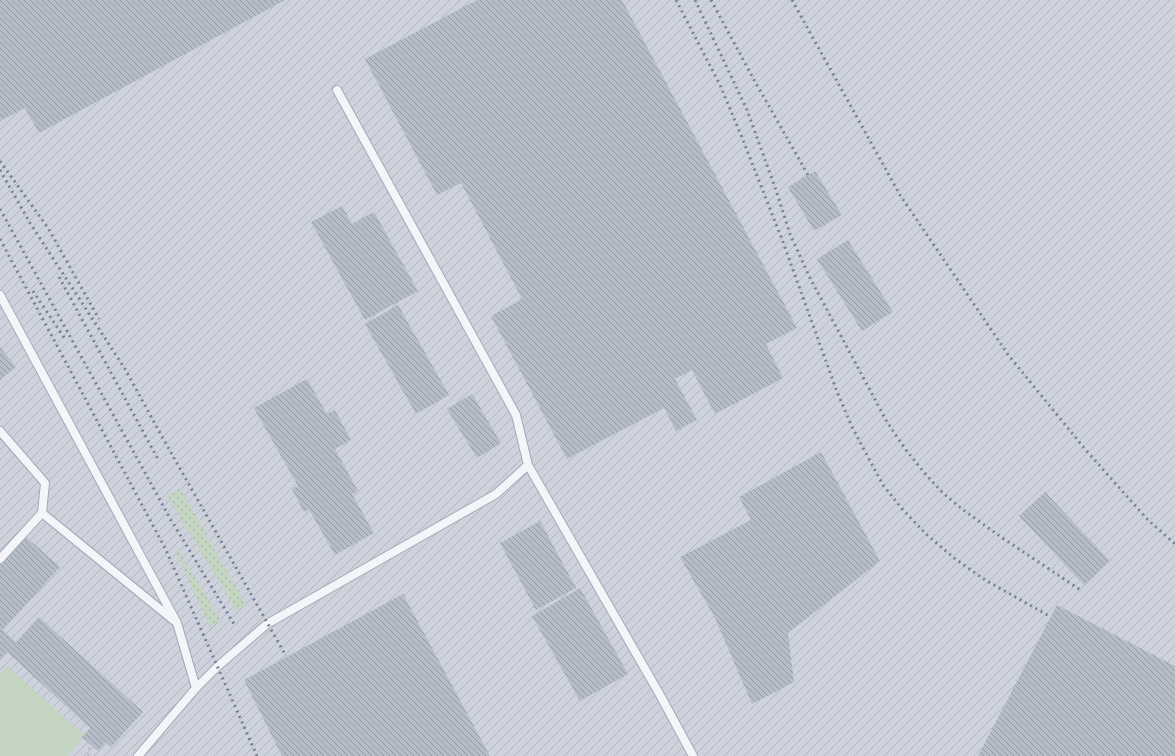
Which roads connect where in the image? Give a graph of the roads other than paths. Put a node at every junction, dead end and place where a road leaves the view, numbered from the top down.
1 (337, 90) dead end
2 (0, 295) edge
3 (0, 431) edge
4 (528, 465) junction
5 (42, 513) junction
6 (0, 559) edge
7 (177, 623) junction
8 (196, 688) junction
9 (138, 756) edge
10 (693, 756) edge

1 - 4 lane
2 - 7 lane
3 - 5 lane
4 - 8 lane
4 - 10 lane
5 - 6 lane
5 - 7 lane
7 - 8 lane
8 - 9 lane

